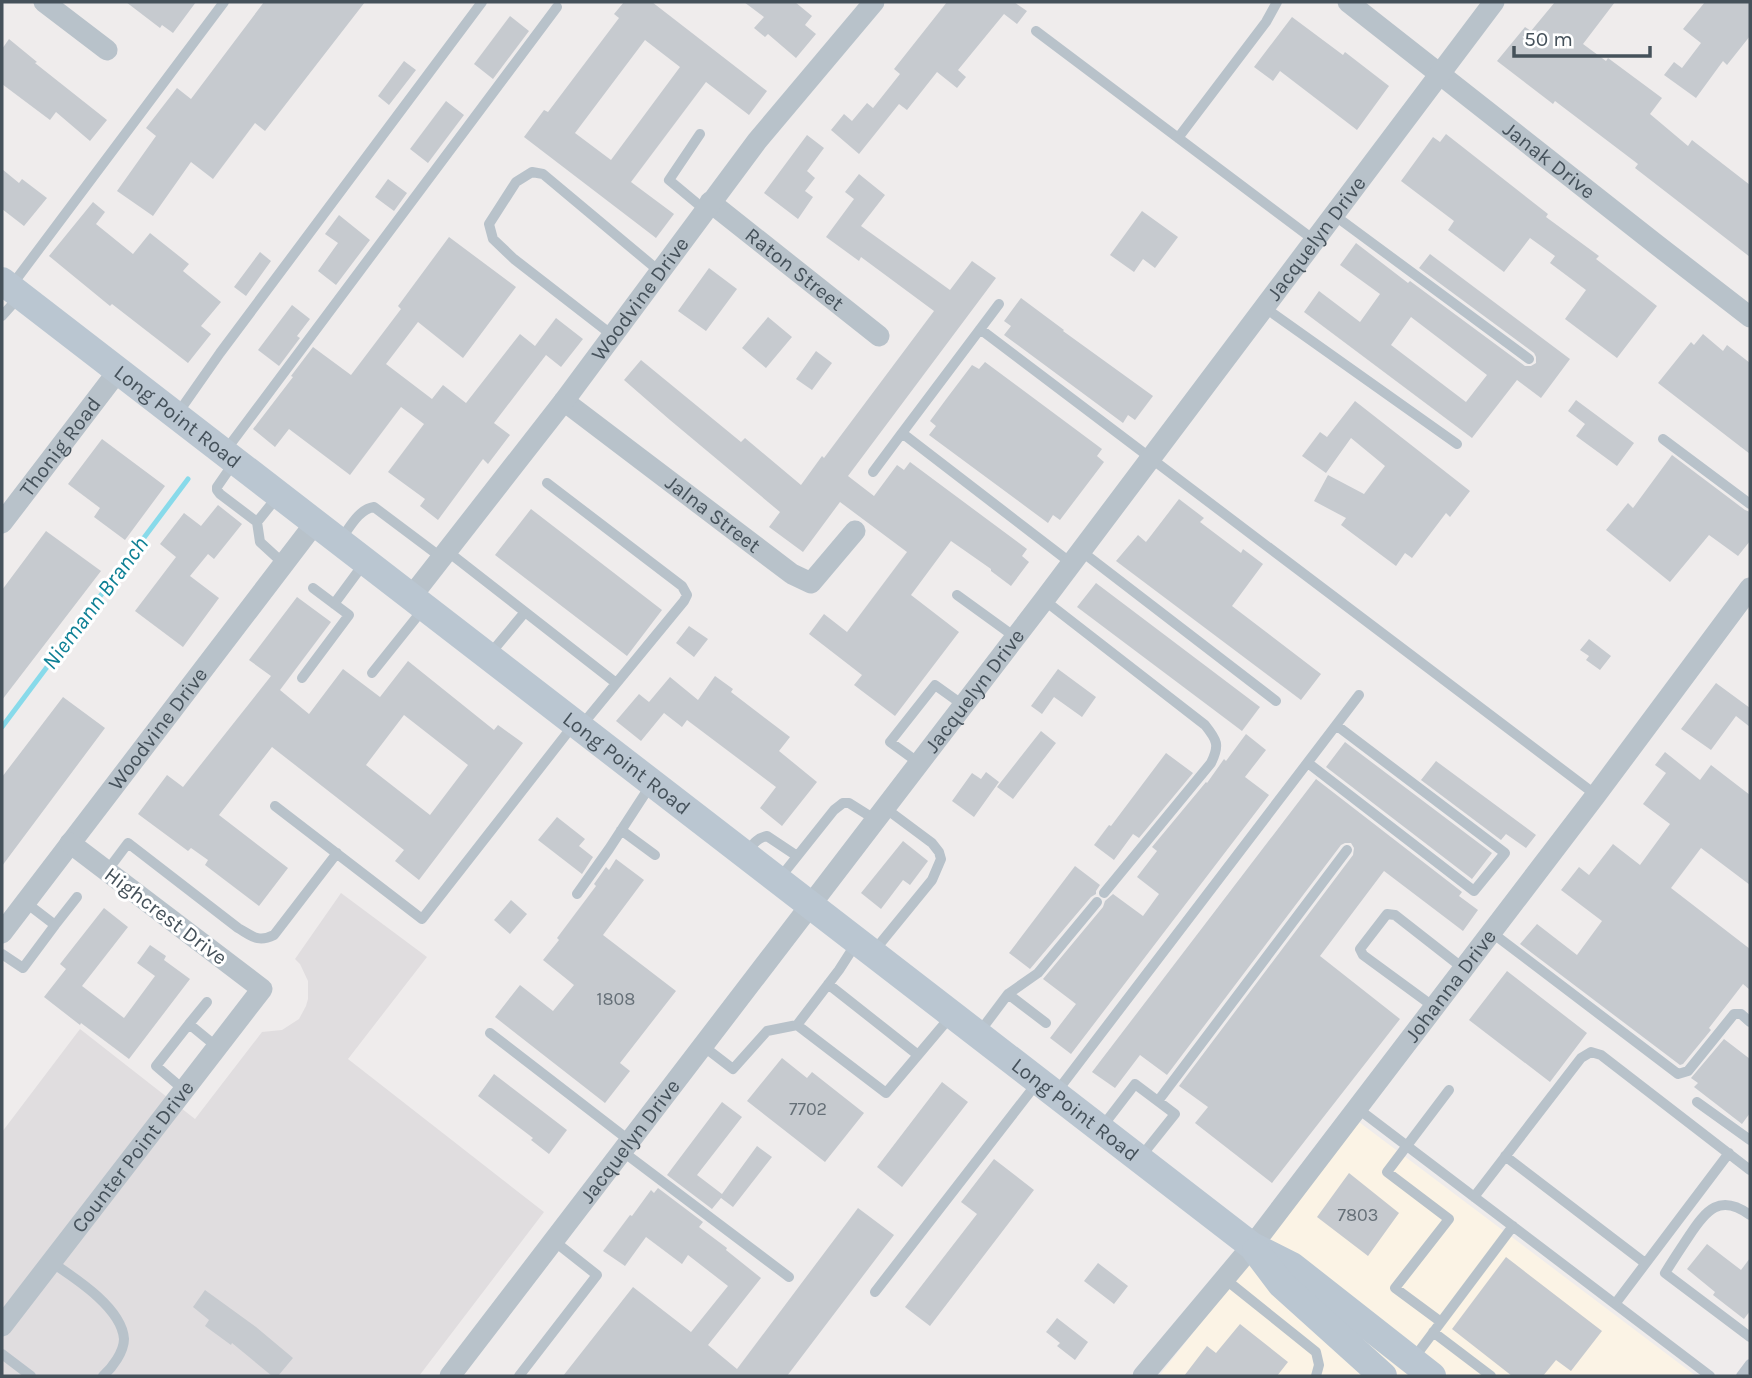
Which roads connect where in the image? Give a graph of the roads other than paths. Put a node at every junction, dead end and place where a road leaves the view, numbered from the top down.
1 (44, 2) edge
2 (224, 2) edge
3 (482, 2) edge
4 (874, 2) edge
5 (1277, 2) edge
6 (1348, 2) edge
7 (1494, 2) edge
8 (557, 8) dead end
9 (1036, 32) dead end
10 (107, 51) dead end
11 (1441, 74) junction
12 (700, 134) dead end
13 (1178, 138) junction
14 (708, 206) junction
15 (1334, 215) junction
16 (1314, 240) junction
17 (659, 271) junction
18 (11, 288) edge
19 (999, 304) dead end
20 (1264, 307) junction
21 (2, 316) edge
22 (1750, 317) edge
23 (980, 330) junction
24 (612, 335) junction
25 (879, 336) dead end
26 (1529, 359) dead end
27 (118, 371) junction
28 (564, 401) junction
29 (176, 415) junction
30 (902, 433) junction
31 (1663, 439) dead end
32 (1457, 444) dead end
33 (230, 457) junction
34 (1151, 459) junction
35 (873, 472) dead end
36 (547, 483) dead end
37 (279, 495) junction
38 (1750, 504) edge
39 (257, 522) junction
40 (2, 523) edge
41 (315, 523) junction
42 (855, 531) dead end
43 (339, 541) junction
44 (445, 555) junction
45 (1076, 557) junction
46 (365, 562) junction
47 (284, 564) junction
48 (313, 588) dead end
49 (1750, 588) edge
50 (957, 595) dead end
51 (1044, 600) junction
52 (418, 603) junction
53 (334, 604) junction
54 (525, 612) junction
55 (1015, 637) junction
56 (488, 657) junction
57 (372, 673) dead end
58 (302, 678) dead end
59 (617, 683) junction
60 (1359, 695) dead end
61 (1276, 701) dead end
62 (963, 705) junction
63 (577, 725) junction
64 (1336, 725) junction
65 (1308, 763) junction
66 (919, 764) junction
67 (652, 783) junction
68 (1596, 795) junction
69 (275, 806) dead end
70 (880, 814) junction
71 (621, 830) junction
72 (70, 843) junction
73 (1347, 850) dead end
74 (337, 853) junction
75 (655, 855) dead end
76 (744, 855) junction
77 (797, 856) junction
78 (107, 871) junction
79 (778, 880) junction
80 (577, 894) dead end
81 (77, 897) dead end
82 (25, 902) junction
83 (810, 905) junction
84 (55, 925) junction
85 (1491, 932) junction
86 (2, 933) edge
87 (865, 947) junction
88 (2, 954) edge
89 (1464, 969) junction
90 (828, 984) junction
91 (262, 989) joint
92 (1008, 994) junction
93 (207, 1002) dead end
94 (1434, 1007) junction
95 (952, 1014) junction
96 (1750, 1022) edge
97 (1046, 1023) dead end
98 (190, 1024) junction
99 (797, 1025) junction
100 (490, 1033) dead end
101 (978, 1034) junction
102 (703, 1046) junction
103 (217, 1047) junction
104 (918, 1055) junction
105 (1047, 1088) junction
106 (184, 1090) junction
107 (1449, 1090) dead end
108 (1158, 1101) junction
109 (1697, 1102) dead end
110 (1357, 1108) junction
111 (1100, 1129) junction
112 (1750, 1140) edge
113 (626, 1146) junction
114 (1406, 1146) junction
115 (1729, 1153) junction
116 (1505, 1156) junction
117 (1139, 1158) junction
118 (1750, 1170) edge
119 (1474, 1197) junction
120 (1750, 1215) edge
121 (1513, 1226) junction
122 (554, 1241) junction
123 (1252, 1246) junction
124 (51, 1262) junction
125 (1646, 1263) junction
126 (789, 1277) dead end
127 (1225, 1279) junction
128 (874, 1292) dead end
129 (1615, 1304) junction
130 (1441, 1322) junction
131 (2, 1326) edge
132 (1433, 1332) junction
133 (1750, 1337) edge
134 (1324, 1342) junction
135 (2, 1354) edge
136 (1750, 1364) edge
137 (1422, 1368) edge
138 (1374, 1374) edge
139 (1706, 1375) edge
140 (31, 1376) edge
141 (103, 1376) edge
142 (450, 1376) edge
143 (519, 1376) edge
144 (1143, 1376) edge
145 (1316, 1376) edge
146 (1491, 1376) edge
147 (1741, 1376) edge

1 - 10 street
2 - 18 lane
3 - 29 lane
4 - 14 street, Woodvine Drive
5 - 13 lane
6 - 11 street, Janak Drive
7 - 11 street, Jacquelyn Drive
8 - 33 lane
9 - 13 lane
11 - 15 street, Jacquelyn Drive
11 - 22 street, Janak Drive
12 - 14 lane
13 - 16 lane
14 - 17 street, Woodvine Drive
14 - 25 street, Raton Street
15 - 16 street, Jacquelyn Drive
15 - 26 lane
16 - 20 street, Jacquelyn Drive
17 - 24 street, Woodvine Drive
17 - 24 lane
18 - 21 lane
18 - 27 main road, Long Point Road
19 - 23 lane
20 - 32 lane
20 - 34 street, Jacquelyn Drive
23 - 30 lane
23 - 34 lane
24 - 28 street, Woodvine Drive
27 - 29 main road, Long Point Road
27 - 40 street, Thonig Road
28 - 42 street, Jalna Street
28 - 44 street, Woodvine Drive
29 - 33 main road, Long Point Road
30 - 35 lane
30 - 45 lane
31 - 38 lane
33 - 37 main road, Long Point Road
33 - 39 lane
34 - 45 street, Jacquelyn Drive
34 - 68 lane
36 - 59 lane
37 - 39 lane
37 - 41 main road, Long Point Road
39 - 47 lane
41 - 43 main road, Long Point Road
41 - 47 street, Woodvine Drive
43 - 44 lane
43 - 46 main road, Long Point Road
44 - 52 street, Woodvine Drive
44 - 54 lane
45 - 51 street, Jacquelyn Drive
45 - 61 lane
46 - 52 main road, Long Point Road
46 - 53 lane
47 - 72 street, Woodvine Drive
48 - 53 lane
49 - 68 street, Johanna Drive
50 - 55 lane
51 - 55 street, Jacquelyn Drive
51 - 92 lane
52 - 56 main road, Long Point Road
52 - 57 lane
53 - 58 lane
54 - 56 lane
54 - 59 lane
55 - 62 street, Jacquelyn Drive
56 - 63 main road, Long Point Road
59 - 63 lane
60 - 64 lane
62 - 66 street, Jacquelyn Drive
62 - 66 lane
63 - 67 main road, Long Point Road
63 - 74 lane
64 - 65 lane
64 - 65 lane
65 - 105 lane
66 - 70 street, Jacquelyn Drive
67 - 71 lane
67 - 76 main road, Long Point Road
68 - 85 street, Johanna Drive
69 - 74 lane
70 - 77 lane
70 - 83 street, Jacquelyn Drive
70 - 87 lane
71 - 75 lane
71 - 80 lane
72 - 78 street, Highcrest Drive
72 - 82 street, Woodvine Drive
73 - 108 lane
74 - 78 lane
76 - 77 lane
76 - 79 main road, Long Point Road
77 - 79 lane
78 - 91 street, Highcrest Drive
79 - 83 main road, Long Point Road
81 - 84 lane
82 - 84 lane
82 - 86 street, Woodvine Drive
83 - 87 main road, Long Point Road
83 - 102 street, Jacquelyn Drive
84 - 88 lane
85 - 89 street, Johanna Drive
85 - 96 lane
87 - 90 lane
87 - 95 main road, Long Point Road
89 - 94 street, Johanna Drive
89 - 94 lane
90 - 99 lane
90 - 104 lane
91 - 103 street, Counter Point Drive
92 - 97 lane
92 - 101 lane
93 - 98 lane
94 - 110 street, Johanna Drive
95 - 101 main road, Long Point Road
95 - 104 lane
98 - 103 lane
98 - 106 lane
99 - 102 lane
99 - 104 lane
100 - 113 lane
101 - 105 main road, Long Point Road
102 - 113 street, Jacquelyn Drive
103 - 106 street, Counter Point Drive
105 - 111 main road, Long Point Road
105 - 128 lane
106 - 124 street, Counter Point Drive
107 - 114 lane
108 - 111 lane
108 - 117 lane
109 - 112 lane
110 - 114 lane
110 - 123 street, Johanna Drive
111 - 117 main road, Long Point Road
113 - 122 street, Jacquelyn Drive
113 - 126 lane
114 - 119 lane
114 - 130 lane
115 - 116 lane
115 - 118 lane
115 - 125 lane
116 - 119 lane
116 - 125 lane
117 - 123 main road, Long Point Road
119 - 121 lane
120 - 133 lane
121 - 129 lane
121 - 130 lane
122 - 142 street, Jacquelyn Drive
122 - 143 lane
123 - 127 street, Johanna Drive
123 - 134 main road, Long Point Road
123 - 137 main road, Long Point Road
124 - 131 street, Counter Point Drive
124 - 141 lane
125 - 129 lane
127 - 134 lane
127 - 144 street, Johanna Drive
129 - 139 lane
130 - 132 lane
132 - 137 lane
132 - 146 lane
134 - 138 main road, Long Point Road
134 - 145 lane
135 - 140 lane
136 - 147 lane

